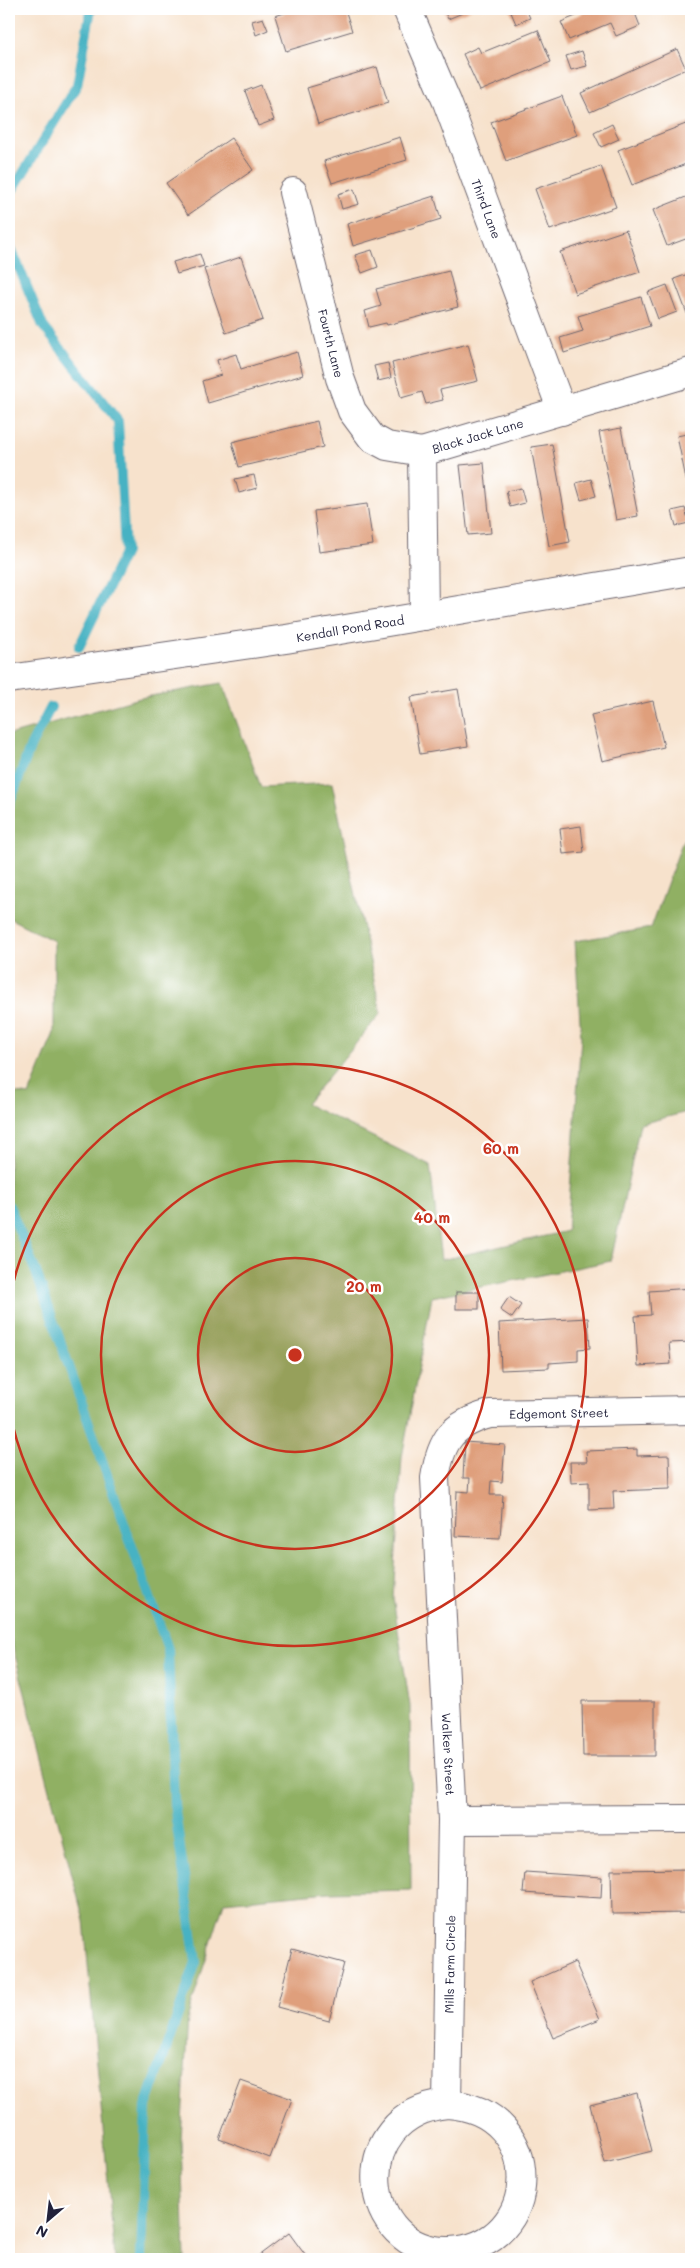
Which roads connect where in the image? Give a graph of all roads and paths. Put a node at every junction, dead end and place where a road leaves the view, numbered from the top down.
1 (406, 9) edge
2 (292, 192) dead end
3 (691, 372) edge
4 (562, 411) junction
5 (422, 452) junction
6 (691, 571) edge
7 (424, 616) junction
8 (9, 679) edge
9 (691, 1410) edge
10 (442, 1450) joint
11 (691, 1819) edge
12 (452, 1820) junction
13 (447, 2104) junction

1 - 4 street, Third Lane
2 - 5 street, Fourth Lane
3 - 4 street, Black Jack Lane
4 - 5 street, Black Jack Lane
5 - 7 street, Black Jack Lane
6 - 7 street, Kendall Pond Road
7 - 8 street, Kendall Pond Road
9 - 10 street, Edgemont Street
10 - 12 street, Walker Street
11 - 12 street
12 - 13 street, Mills Farm Circle
13 - 13 street

